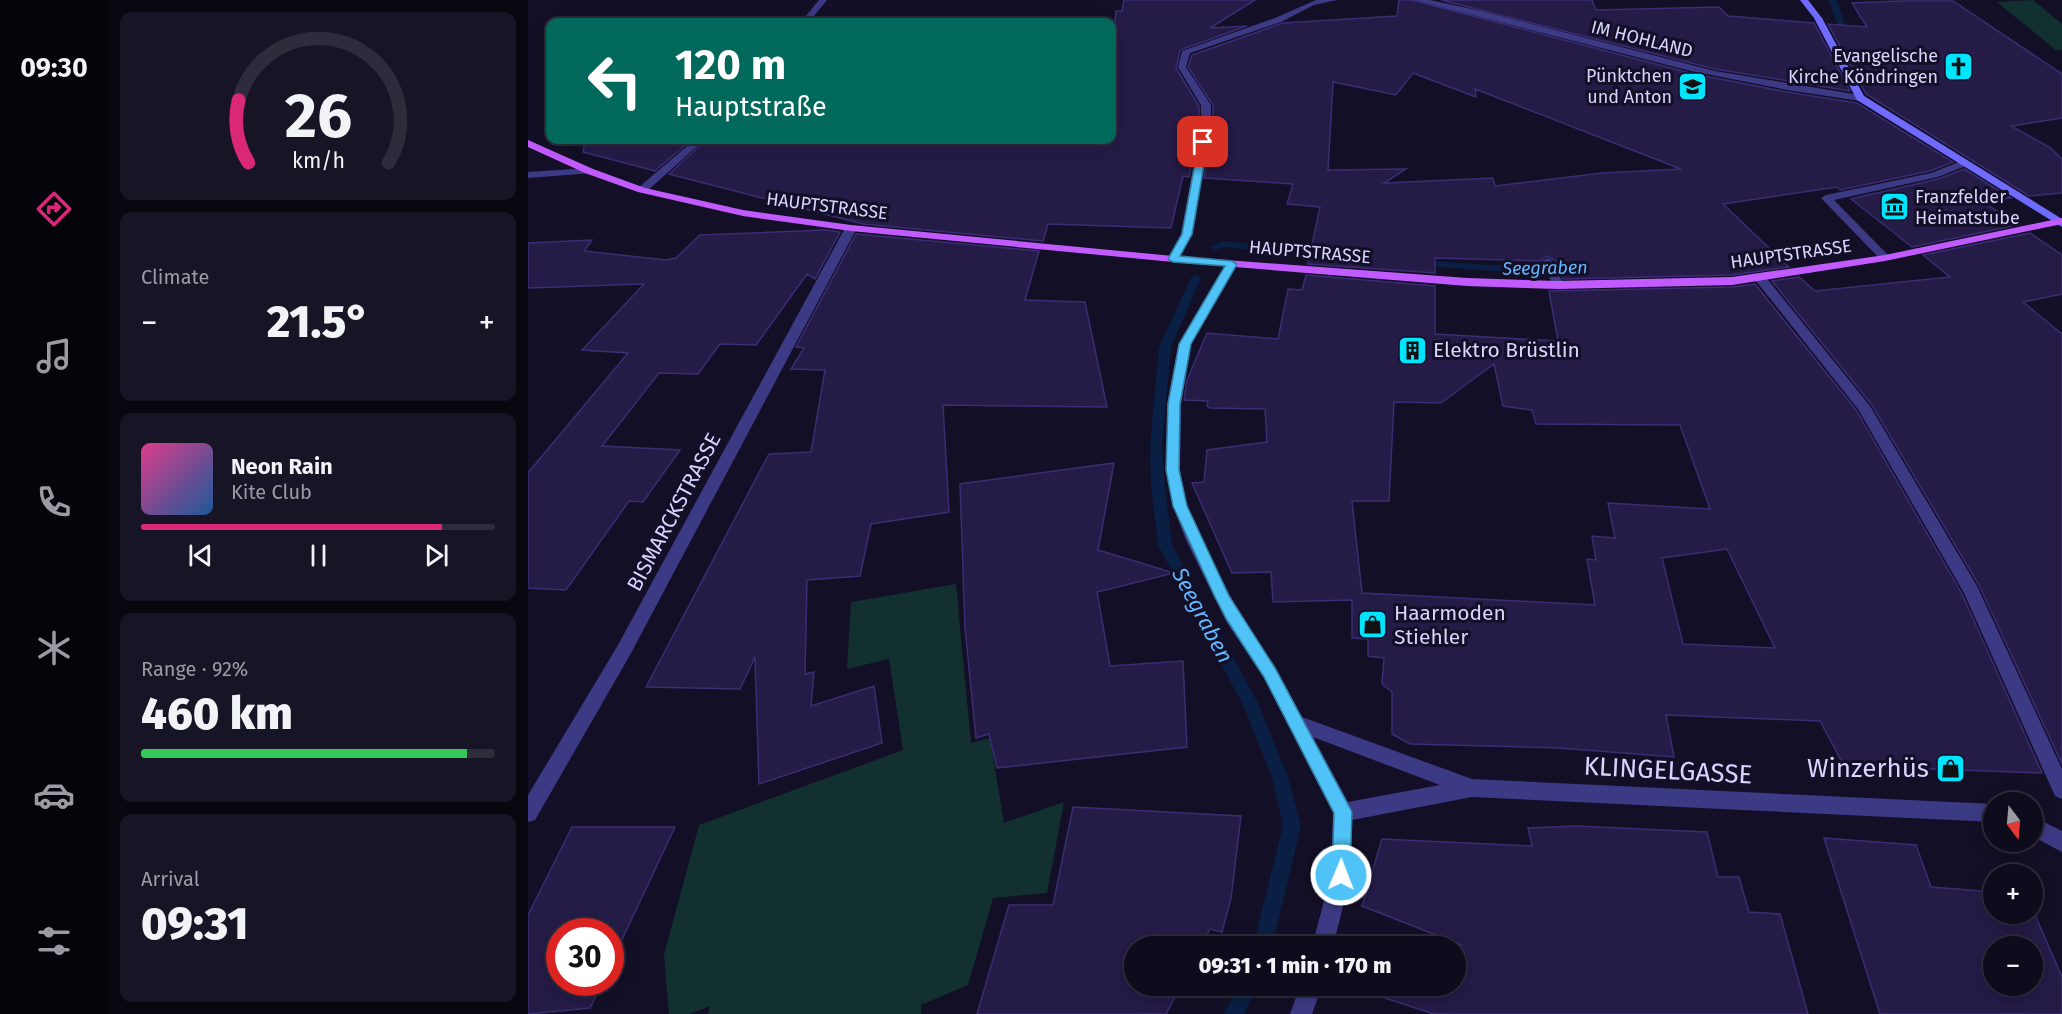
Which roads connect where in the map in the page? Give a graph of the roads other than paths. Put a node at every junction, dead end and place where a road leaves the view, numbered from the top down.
1 (823, 0) edge
2 (1334, 0) edge
3 (1418, 0) edge
4 (1804, 0) edge
5 (1307, 2) edge
6 (808, 18) edge
7 (1860, 98) junction
8 (528, 143) edge
9 (694, 144) edge
10 (1964, 164) junction
11 (589, 171) junction
12 (528, 175) edge
13 (642, 190) junction
14 (2061, 222) edge
15 (851, 228) junction
16 (1886, 258) junction
17 (1173, 259) junction
18 (1232, 264) junction
19 (1550, 266) dead end
20 (1760, 278) junction
21 (1558, 285) junction
22 (1297, 723) junction
23 (1472, 788) junction
24 (2062, 790) edge
25 (1343, 812) junction
26 (1983, 812) edge
27 (528, 813) edge
28 (2043, 831) edge
29 (2062, 842) edge
30 (1325, 936) edge
31 (1307, 996) edge
32 (1301, 1014) edge

1 - 6 street
2 - 5 street
3 - 7 street, IM HOHLAND
4 - 7 street
5 - 17 street
7 - 10 street
8 - 11 main road, HAUPTSTRASSE
9 - 13 street
10 - 14 street
10 - 16 street
11 - 12 street
11 - 13 main road, HAUPTSTRASSE
13 - 15 main road, HAUPTSTRASSE
14 - 16 main road, HAUPTSTRASSE
15 - 17 main road, HAUPTSTRASSE
15 - 27 street, BISMARCKSTRASSE
16 - 20 main road, HAUPTSTRASSE
17 - 18 main road, HAUPTSTRASSE
18 - 21 main road, HAUPTSTRASSE
18 - 22 street
19 - 21 street
20 - 21 main road, HAUPTSTRASSE
20 - 24 street
22 - 23 street
22 - 25 street
23 - 25 street, KLINGELGASSE
23 - 26 street, KLINGELGASSE
25 - 30 street
28 - 29 street
31 - 32 street

